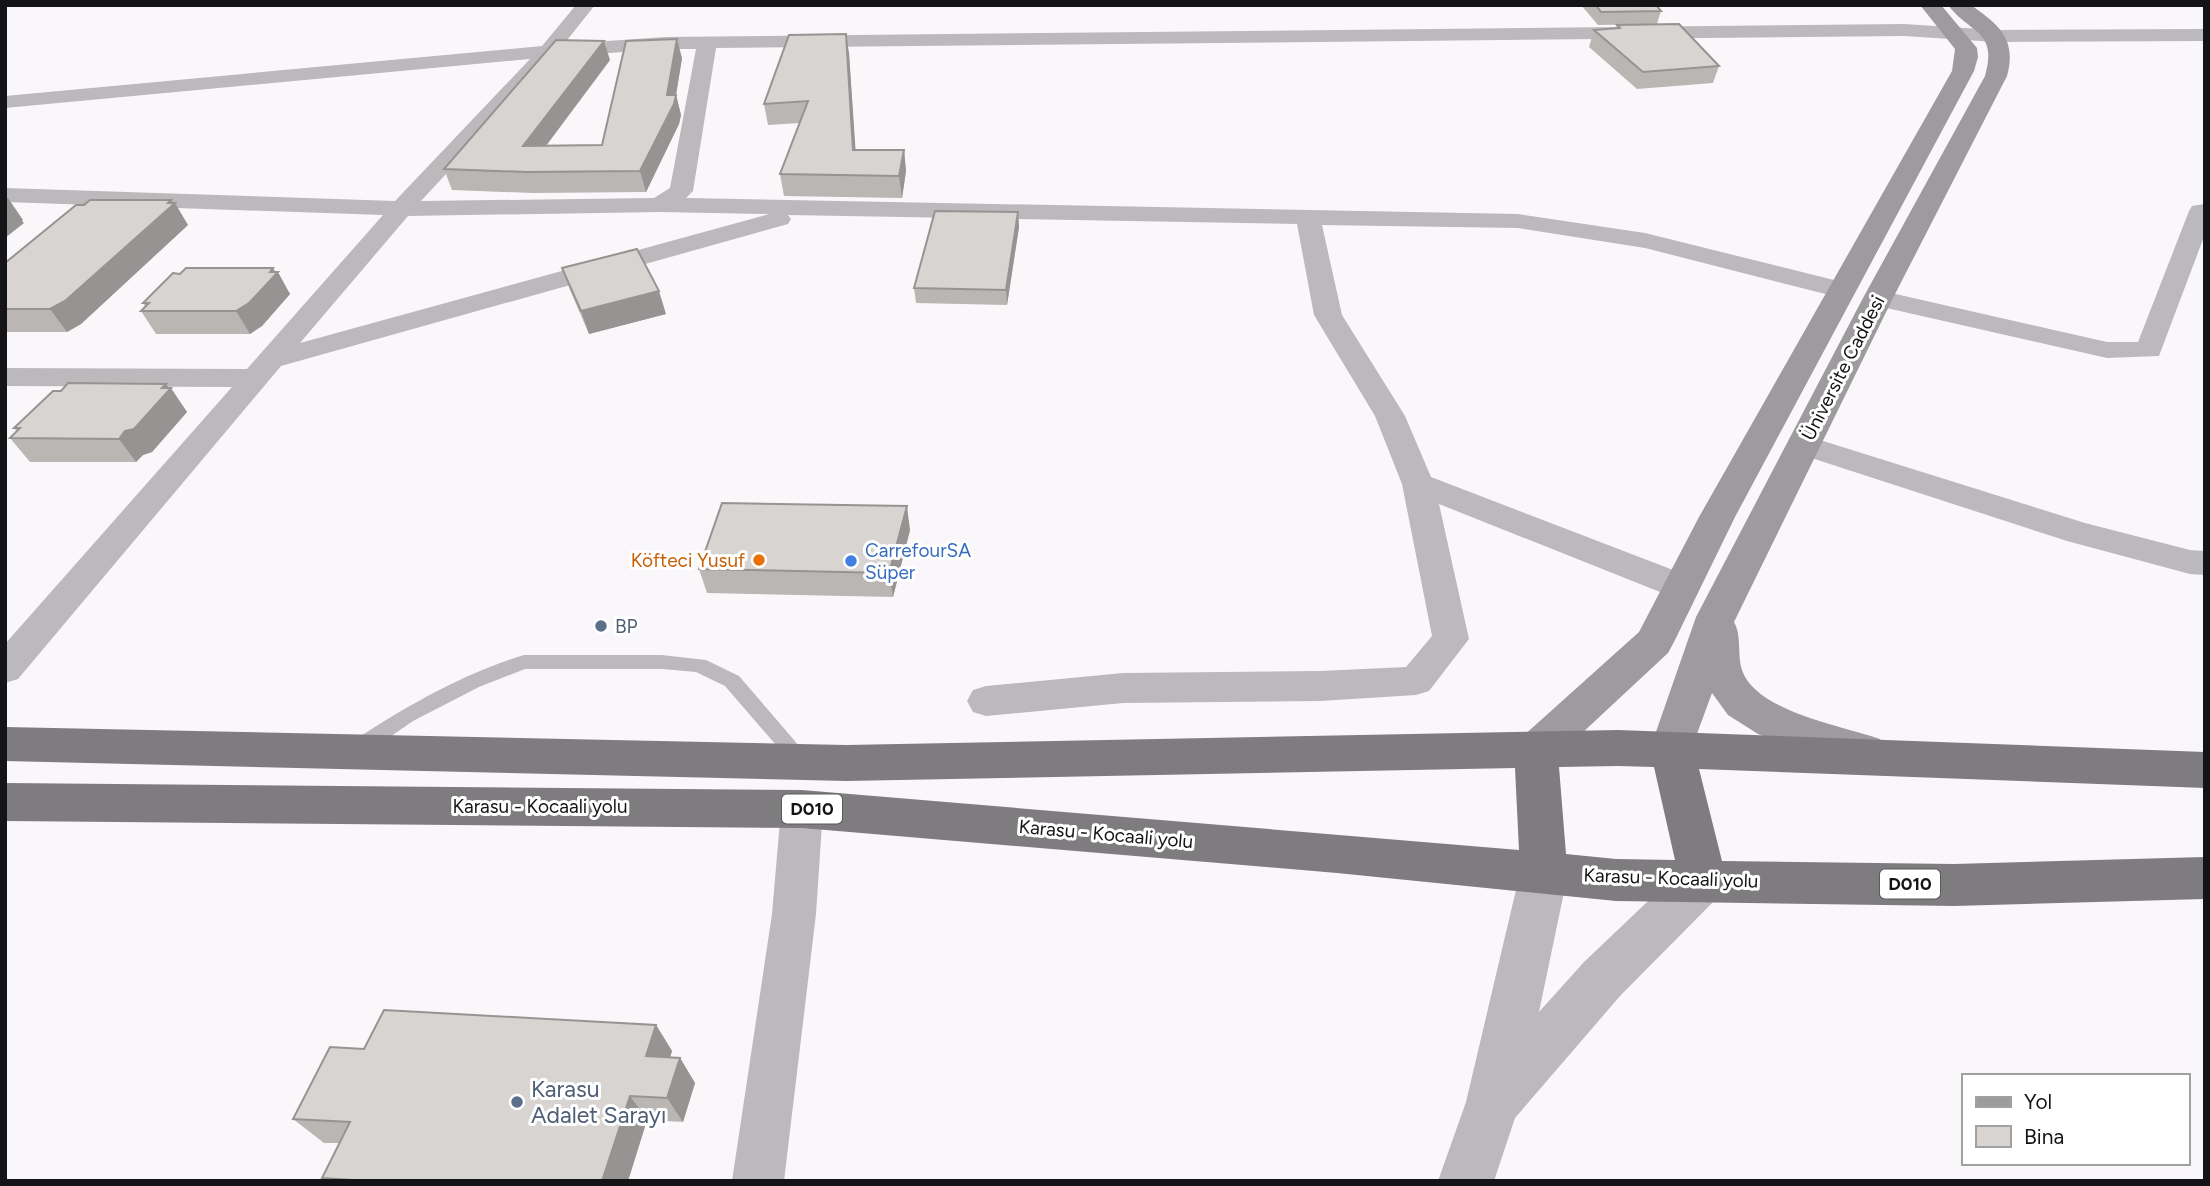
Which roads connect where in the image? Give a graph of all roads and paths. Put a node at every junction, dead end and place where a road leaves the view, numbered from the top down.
1 (586, 5) edge
2 (1930, 5) edge
3 (1955, 19) edge
4 (2205, 35) edge
5 (1996, 36) junction
6 (707, 43) junction
7 (550, 52) junction
8 (5, 102) edge
9 (5, 195) edge
10 (659, 205) junction
11 (401, 209) junction
12 (816, 209) junction
13 (2205, 211) edge
14 (1308, 218) junction
15 (1841, 290) junction
16 (1878, 298) junction
17 (262, 369) junction
18 (5, 377) edge
19 (1804, 445) junction
20 (1418, 484) junction
21 (2205, 563) edge
22 (1682, 587) junction
23 (1716, 617) junction
24 (5, 669) edge
25 (986, 701) dead end
26 (5, 744) edge
27 (1672, 749) junction
28 (1536, 750) junction
29 (353, 751) junction
30 (1891, 758) junction
31 (802, 761) junction
32 (2205, 770) edge
33 (5, 802) edge
34 (802, 809) junction
35 (1544, 873) junction
36 (1703, 880) junction
37 (2203, 881) edge
38 (1493, 1102) junction
39 (758, 1181) edge
40 (1466, 1181) edge

1 - 7 street
2 - 3 main road
3 - 5 main road
3 - 6 street
3 - 15 main road
4 - 5 street
5 - 16 main road, Üniversite Caddesi
6 - 7 street
6 - 10 street
7 - 8 street
7 - 11 street
9 - 11 street
10 - 11 street
10 - 12 street
11 - 17 street
12 - 14 street
12 - 17 street
13 - 16 street
14 - 15 street
14 - 20 street
15 - 22 main road
16 - 19 main road, Üniversite Caddesi
17 - 18 street
17 - 24 street
19 - 21 street
19 - 23 main road, Üniversite Caddesi
20 - 22 street
20 - 25 street
22 - 28 main road
23 - 27 main road, Üniversite Caddesi
23 - 30 main road
26 - 29 highway
27 - 28 highway
27 - 30 highway
27 - 36 highway
28 - 31 highway
28 - 35 highway
29 - 31 highway
29 - 31 lane
30 - 32 highway
33 - 34 highway, Karasu - Kocaali yolu / D010
34 - 35 highway, Karasu - Kocaali yolu / D010
34 - 39 street
35 - 36 highway, Karasu - Kocaali yolu / D010
35 - 38 street
36 - 37 highway, Karasu - Kocaali yolu / D010
36 - 38 street
38 - 40 street

